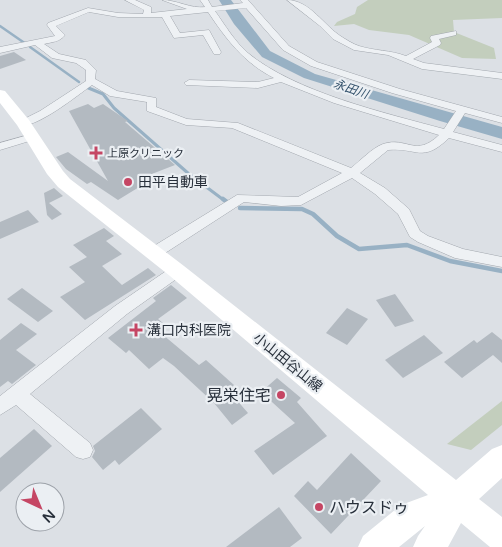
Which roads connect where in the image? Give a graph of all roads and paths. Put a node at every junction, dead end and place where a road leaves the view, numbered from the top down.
1 (131, 0) edge
2 (166, 0) edge
3 (291, 0) edge
4 (247, 2) edge
5 (207, 4) edge
6 (196, 10) junction
7 (166, 14) junction
8 (147, 16) junction
9 (453, 33) dead end
10 (38, 44) junction
11 (0, 50) edge
12 (217, 52) dead end
13 (405, 60) junction
14 (502, 76) edge
15 (283, 79) junction
16 (92, 81) junction
17 (189, 83) dead end
18 (0, 94) edge
19 (462, 110) junction
20 (502, 120) edge
21 (24, 123) junction
22 (446, 134) junction
23 (32, 137) junction
24 (0, 147) edge
25 (502, 149) edge
26 (352, 172) junction
27 (154, 252) junction
28 (502, 262) edge
29 (178, 271) junction
30 (17, 394) junction
31 (0, 407) edge
32 (83, 450) dead end
33 (502, 459) edge
34 (457, 500) junction
35 (502, 537) edge
36 (374, 547) edge
37 (429, 547) edge

1 - 8 street
2 - 6 street
3 - 13 street
4 - 5 street
4 - 19 street
5 - 6 street
5 - 15 street
6 - 7 street
7 - 8 street
7 - 12 street
8 - 10 street
9 - 13 street
10 - 11 street
10 - 16 street
13 - 14 street
15 - 17 street
15 - 22 street
16 - 21 street
16 - 26 street
18 - 21 main road, 小山田谷山線
19 - 20 street
19 - 22 street
21 - 23 main road, 小山田谷山線
22 - 25 street
22 - 26 street
23 - 24 street
23 - 27 main road, 小山田谷山線
26 - 27 street
26 - 28 street
27 - 29 main road, 小山田谷山線
29 - 30 street
29 - 34 main road, 小山田谷山線
30 - 31 street
30 - 32 street
33 - 34 main road
34 - 35 main road, 小山田谷山線
34 - 36 main road
34 - 37 main road

